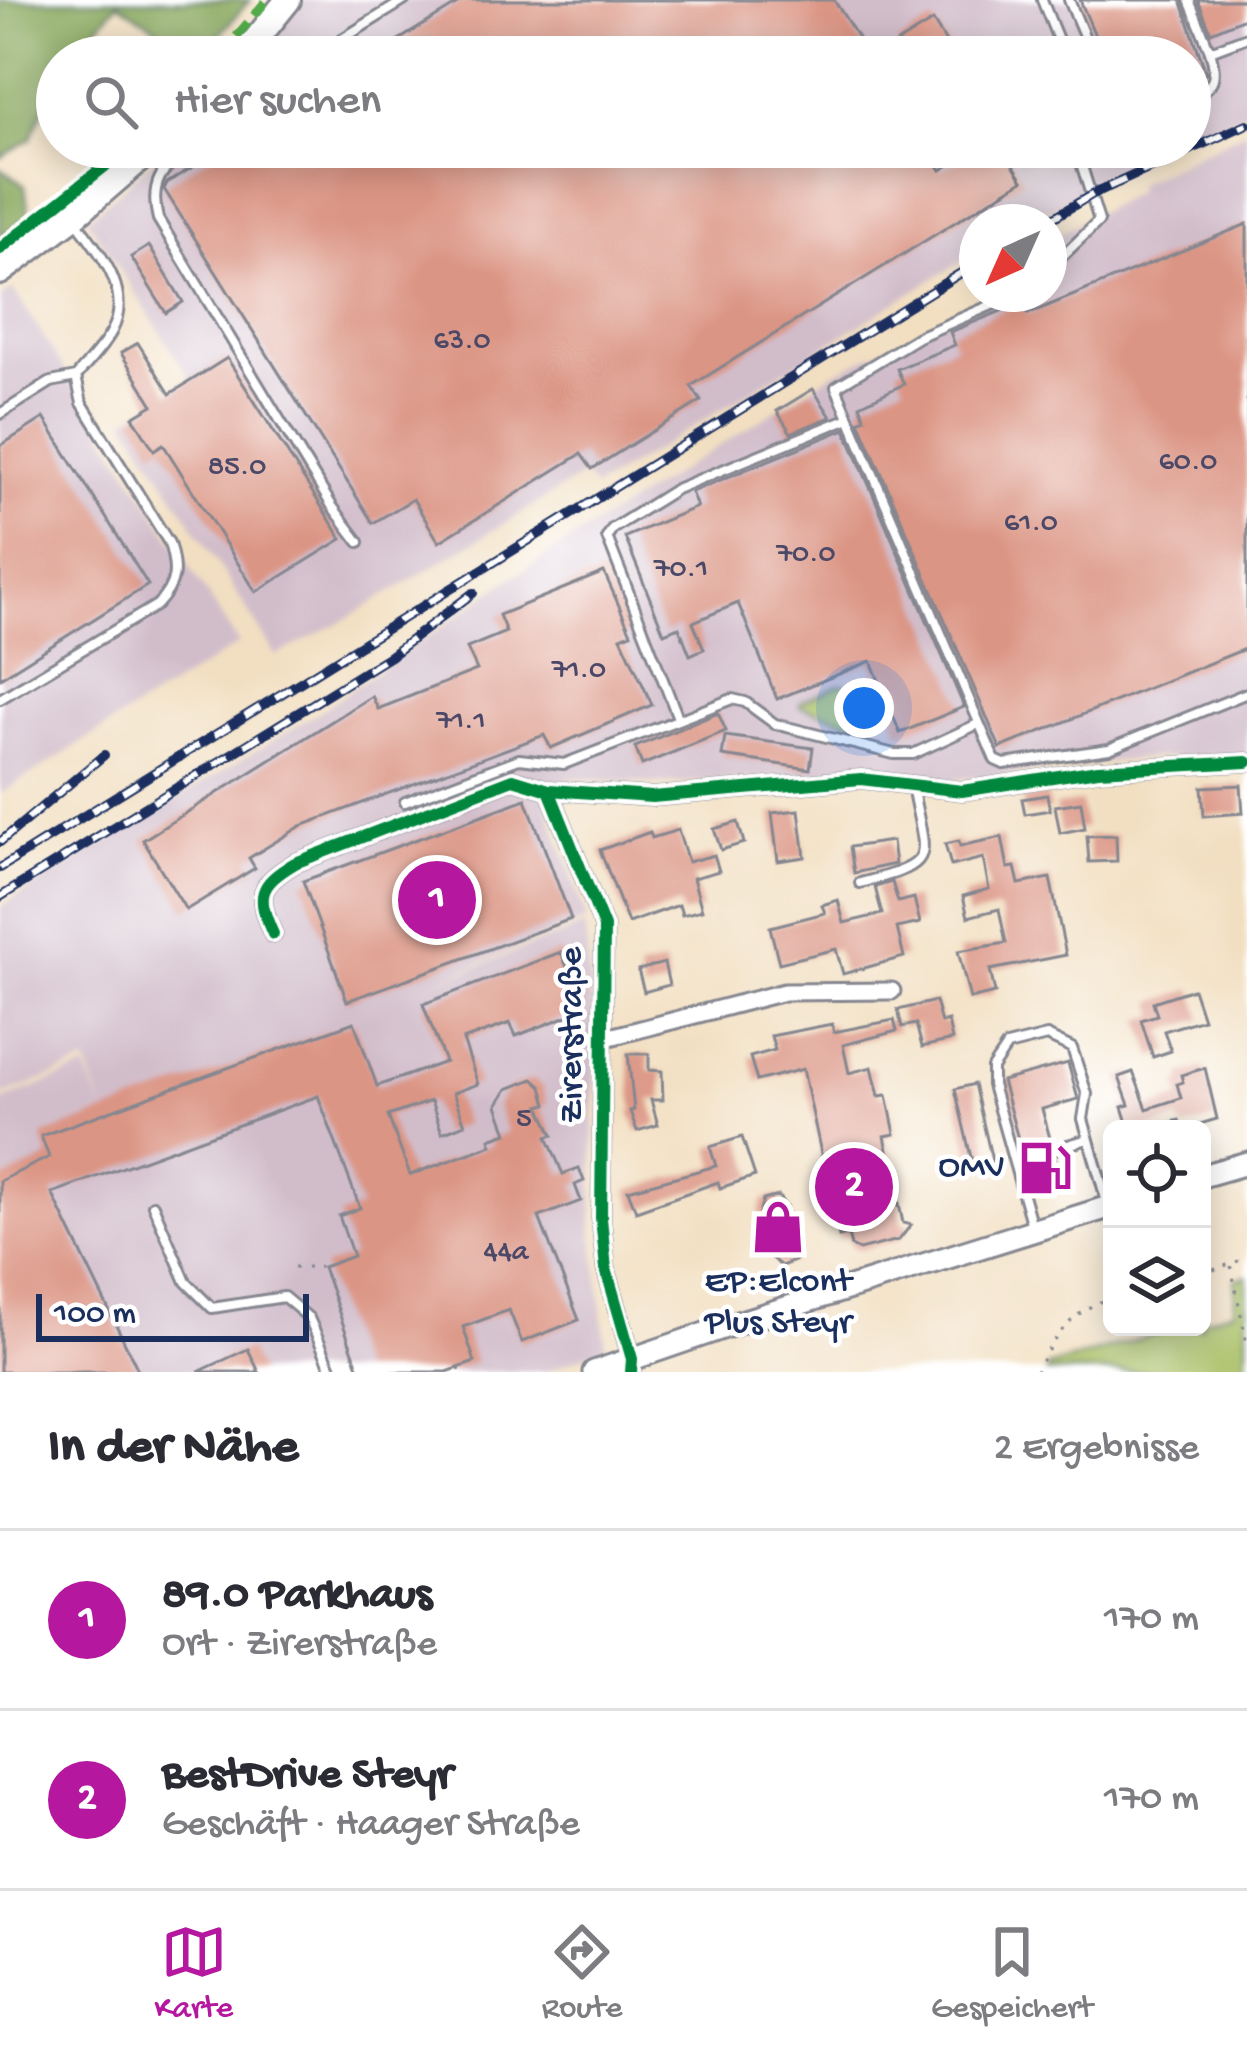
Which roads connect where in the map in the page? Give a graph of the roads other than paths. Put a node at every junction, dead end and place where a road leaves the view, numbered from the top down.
1 (289, 0) edge
2 (405, 0) edge
3 (1042, 0) edge
4 (1069, 0) edge
5 (1189, 0) edge
6 (259, 36) edge
7 (347, 36) edge
8 (1057, 36) edge
9 (1084, 36) edge
10 (1204, 36) edge
11 (1247, 37) edge
12 (1211, 51) edge
13 (130, 168) edge
14 (163, 168) edge
15 (1083, 168) edge
16 (73, 217) junction
17 (1067, 251) edge
18 (0, 272) edge
19 (976, 312) edge
20 (76, 377) junction
21 (0, 414) edge
22 (849, 418) junction
23 (359, 542) dead end
24 (1247, 694) edge
25 (0, 699) edge
26 (678, 718) junction
27 (978, 724) junction
28 (1247, 762) edge
29 (912, 785) junction
30 (549, 790) junction
31 (405, 802) dead end
32 (860, 883) dead end
33 (273, 934) dead end
34 (892, 991) dead end
35 (606, 1038) junction
36 (1088, 1139) junction
37 (1014, 1161) junction
38 (1247, 1163) edge
39 (1211, 1173) edge
40 (1103, 1185) edge
41 (153, 1205) dead end
42 (1103, 1209) edge
43 (1033, 1231) junction
44 (632, 1365) edge
45 (333, 1372) edge
46 (594, 1372) edge

1 - 6 main road
2 - 7 lane
3 - 8 lane
4 - 9 lane
5 - 10 lane
11 - 12 lane
13 - 16 main road
14 - 23 lane
15 - 17 lane
16 - 18 main road
16 - 20 lane
19 - 22 lane
20 - 21 lane
20 - 25 lane
22 - 26 lane
22 - 27 lane
24 - 27 lane
26 - 27 lane
26 - 31 lane
28 - 29 street
29 - 30 street
29 - 32 lane
30 - 33 street
30 - 35 street, Zirerstraße
34 - 35 street, Zirerstraße
35 - 44 street, Zirerstraße
36 - 37 lane
36 - 37 lane
36 - 40 lane
37 - 43 lane
38 - 39 main road
41 - 45 lane
42 - 43 main road
43 - 44 main road
44 - 46 main road

